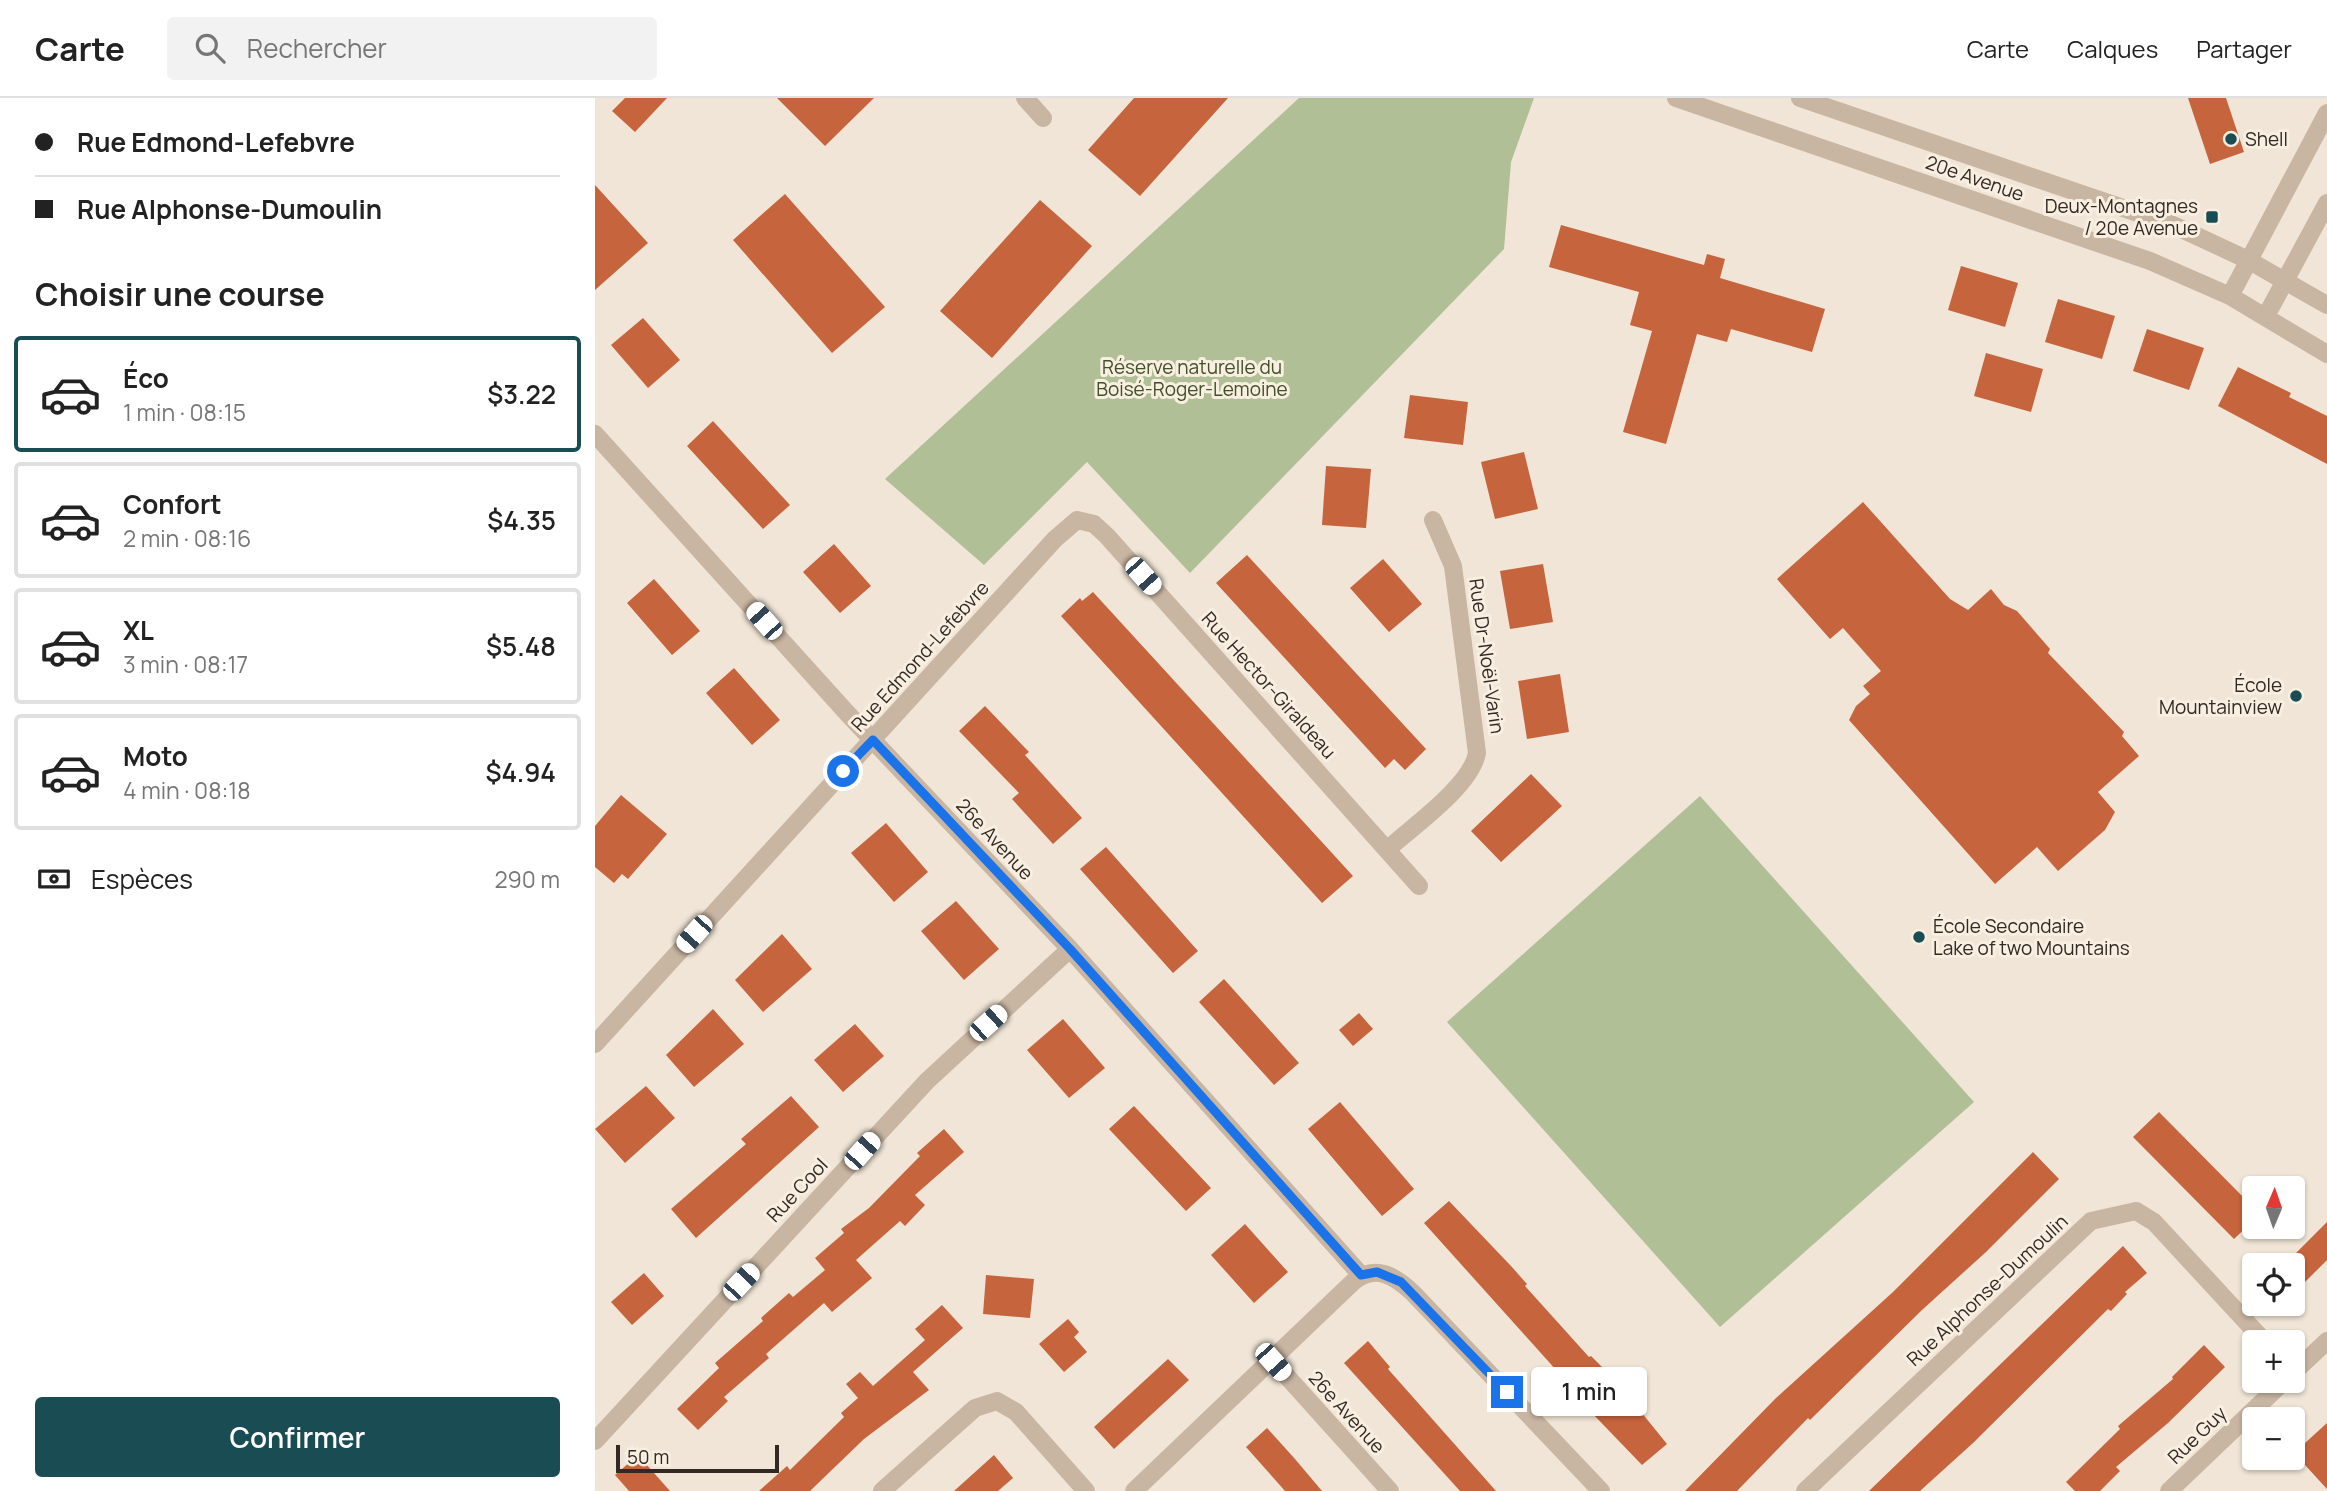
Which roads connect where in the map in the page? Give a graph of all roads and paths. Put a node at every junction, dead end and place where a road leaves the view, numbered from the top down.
1 (1025, 98) edge
2 (1675, 98) edge
3 (1800, 98) edge
4 (2327, 113) edge
5 (1043, 118) dead end
6 (2327, 203) edge
7 (2248, 260) junction
8 (2285, 279) junction
9 (2230, 296) junction
10 (2327, 305) edge
11 (2266, 316) junction
12 (2327, 354) edge
13 (595, 434) edge
14 (1082, 520) joint
15 (1433, 520) dead end
16 (873, 740) junction
17 (1388, 849) junction
18 (1419, 886) dead end
19 (1070, 949) junction
20 (595, 1044) edge
21 (1361, 1275) junction
22 (2254, 1330) edge
23 (2327, 1341) edge
24 (2305, 1361) edge
25 (1273, 1362) junction
26 (2271, 1393) edge
27 (595, 1441) edge
28 (882, 1491) edge
29 (1086, 1491) edge
30 (1134, 1491) edge
31 (1390, 1491) edge
32 (1601, 1491) edge
33 (1805, 1491) edge
34 (2169, 1491) edge

1 - 5 street
2 - 9 street, 20e Avenue
3 - 7 street, 20e Avenue
4 - 7 street
6 - 8 street
7 - 8 street, 20e Avenue
7 - 9 street
8 - 10 street, 20e Avenue
8 - 11 street
9 - 11 street, 20e Avenue
11 - 12 street, 20e Avenue
13 - 16 street, 26e Avenue
14 - 16 street, Rue Edmond-Lefebvre
14 - 17 street, Rue Hector-Giraldeau
15 - 17 street, Rue Dr-Noël-Varin
16 - 19 street, 26e Avenue
16 - 20 street, Rue Edmond-Lefebvre
17 - 18 street, Rue Hector-Giraldeau
19 - 21 street, 26e Avenue
19 - 27 street, Rue Cool
21 - 25 street
21 - 32 street
22 - 33 street, Rue Alphonse-Dumoulin
23 - 24 street
25 - 30 street
25 - 31 street, 26e Avenue
26 - 34 street, Rue Guy
28 - 29 street

